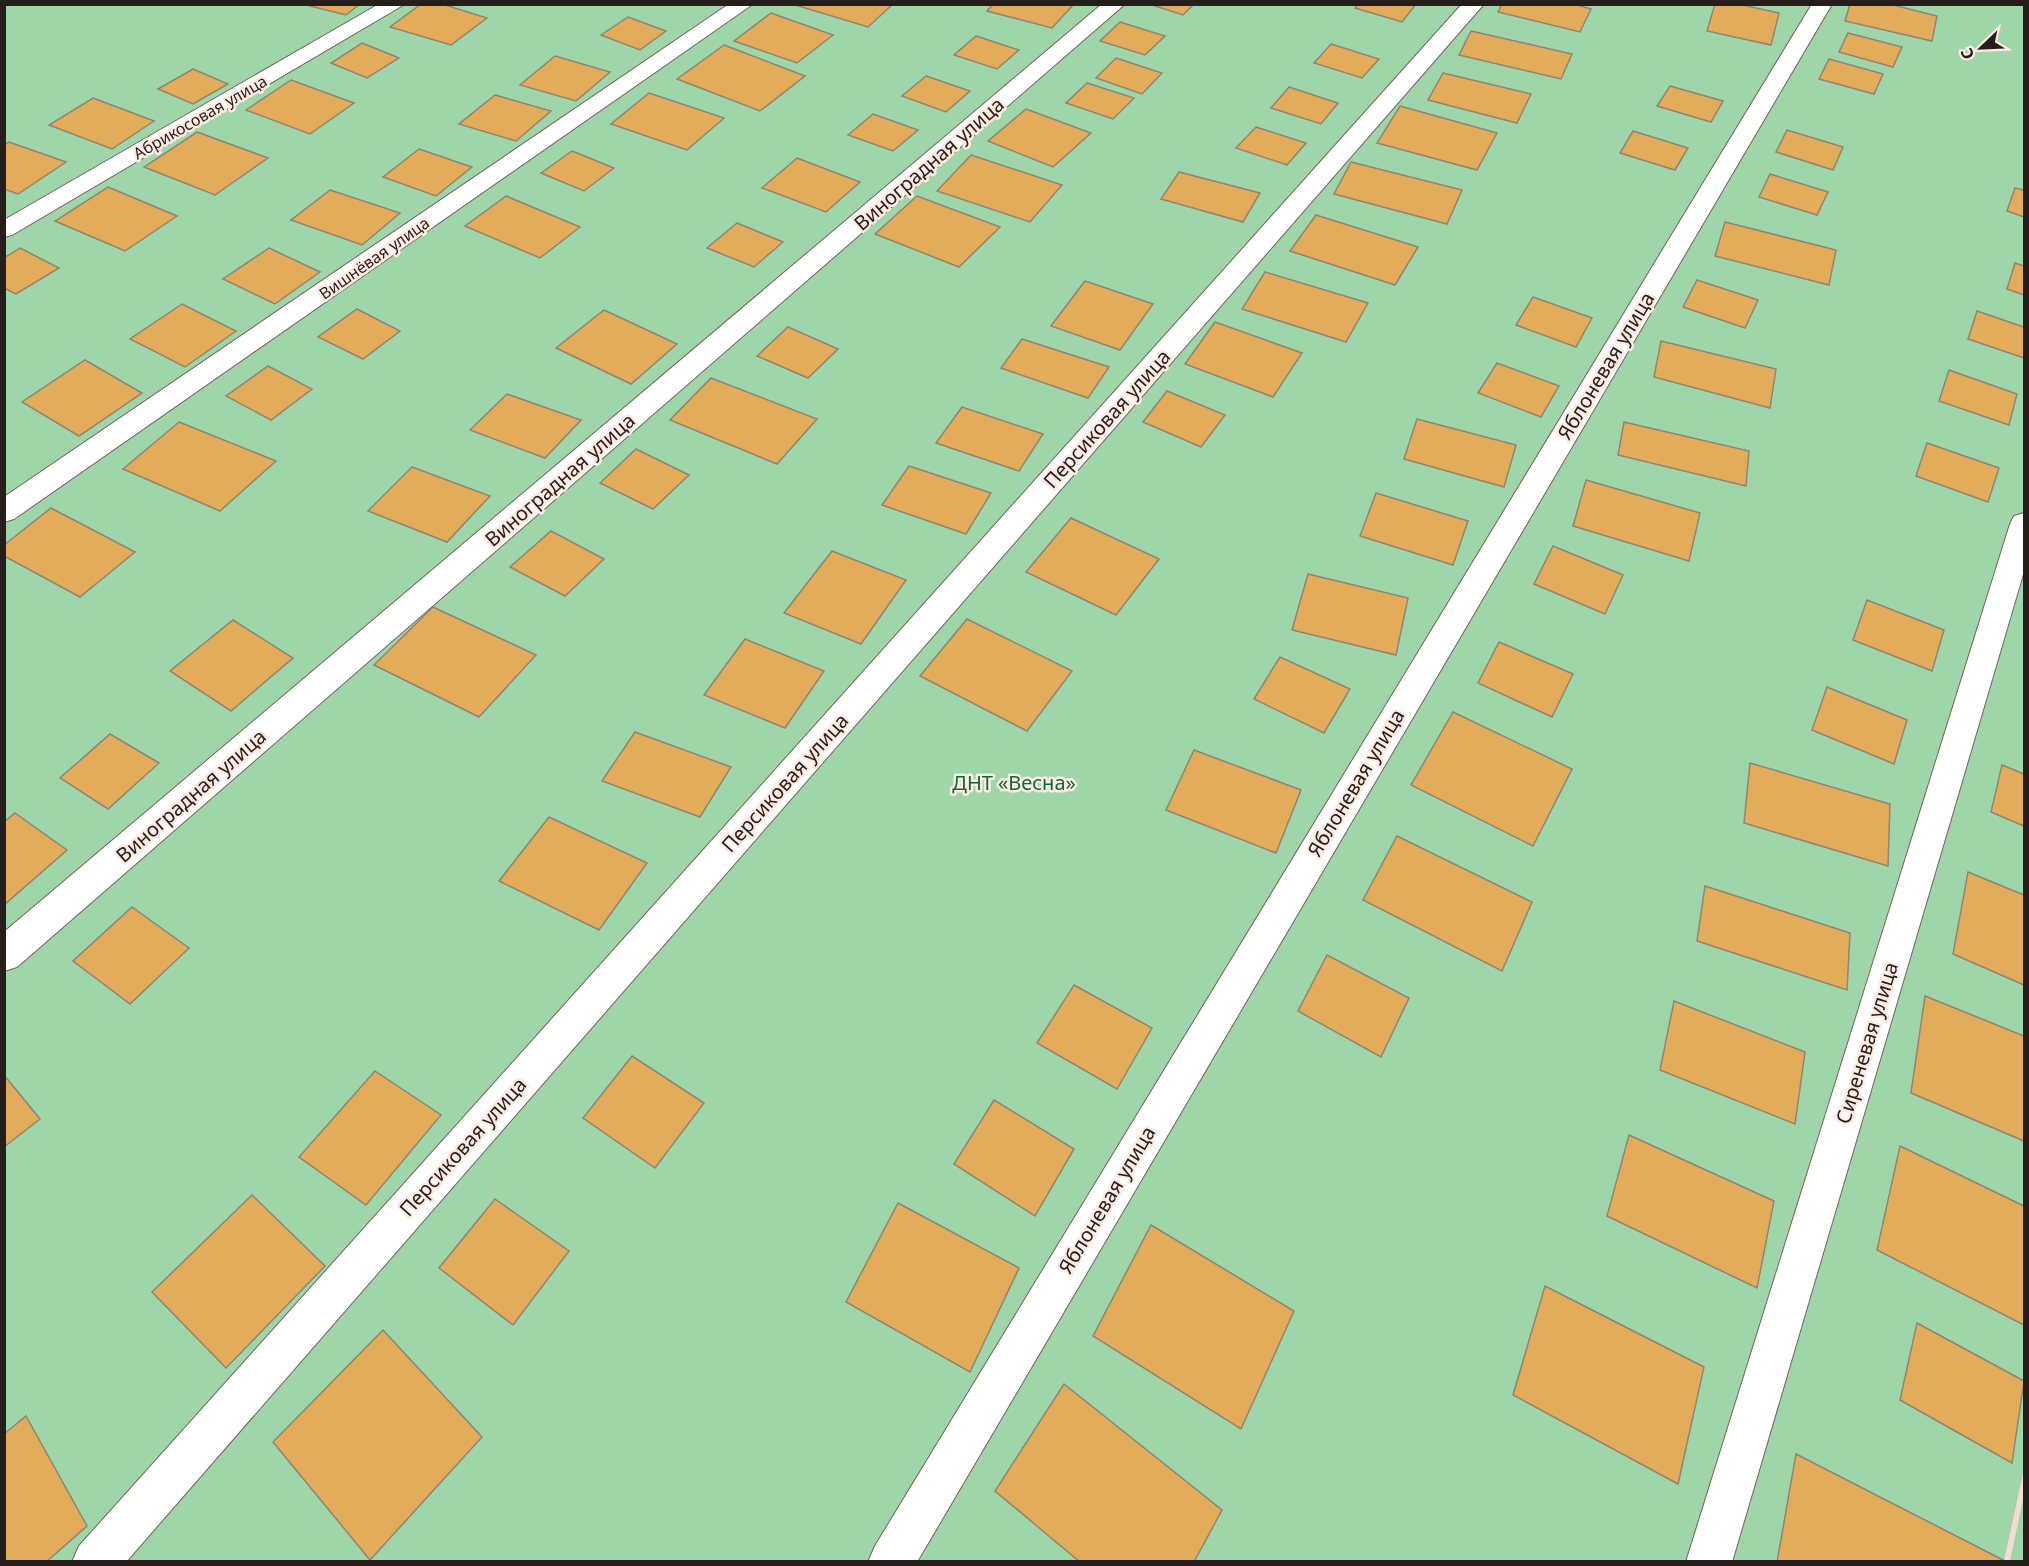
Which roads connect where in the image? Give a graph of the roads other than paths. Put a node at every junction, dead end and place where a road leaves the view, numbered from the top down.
1 (395, 4) edge
2 (743, 4) edge
3 (1115, 4) edge
4 (1474, 4) edge
5 (1822, 4) edge
6 (4, 230) edge
7 (4, 513) edge
8 (2025, 524) edge
9 (4, 955) edge
10 (95, 1562) edge
11 (891, 1562) edge
12 (1709, 1562) edge

1 - 6 lane, Абрикосовая улица
2 - 7 lane, Вишнёвая улица
3 - 9 lane, Виноградная улица
4 - 10 lane, Персиковая улица
5 - 11 lane, Яблоневая улица
8 - 12 lane, Сиреневая улица

